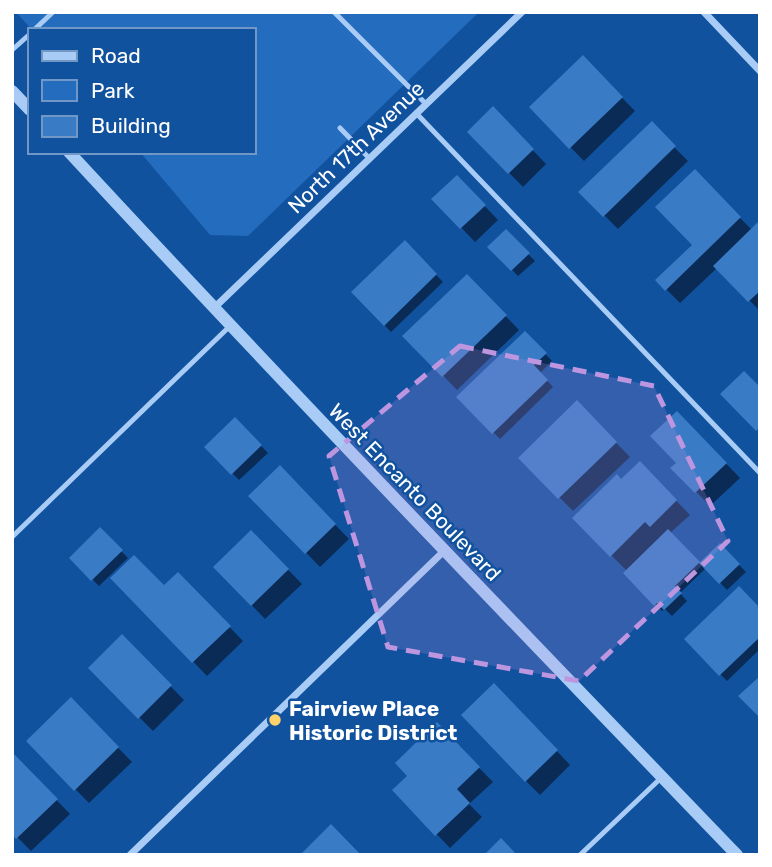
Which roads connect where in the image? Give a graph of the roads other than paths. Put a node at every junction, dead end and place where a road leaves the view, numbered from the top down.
1 (53, 12) edge
2 (334, 12) edge
3 (522, 12) edge
4 (704, 12) edge
5 (36, 28) edge
6 (28, 36) edge
7 (12, 50) edge
8 (760, 71) edge
9 (12, 91) edge
10 (426, 104) junction
11 (28, 108) edge
12 (416, 113) junction
13 (340, 128) dead end
14 (71, 154) edge
15 (370, 159) junction
16 (214, 308) junction
17 (230, 325) junction
18 (760, 474) edge
19 (12, 537) edge
20 (444, 551) junction
21 (662, 777) junction
22 (130, 855) edge
23 (580, 855) edge
24 (737, 855) edge

1 - 5 lane
2 - 10 lane
3 - 10 street, North 17th Avenue
4 - 8 street
6 - 7 lane
9 - 11 street
10 - 12 street, North 17th Avenue
12 - 15 street, North 17th Avenue
12 - 18 lane
13 - 15 lane
14 - 16 street, West Encanto Boulevard
15 - 16 street, North 17th Avenue
16 - 17 street, West Encanto Boulevard
17 - 19 lane
17 - 20 street, West Encanto Boulevard
20 - 21 street, West Encanto Boulevard
20 - 22 street
21 - 23 lane
21 - 24 street, West Encanto Boulevard

